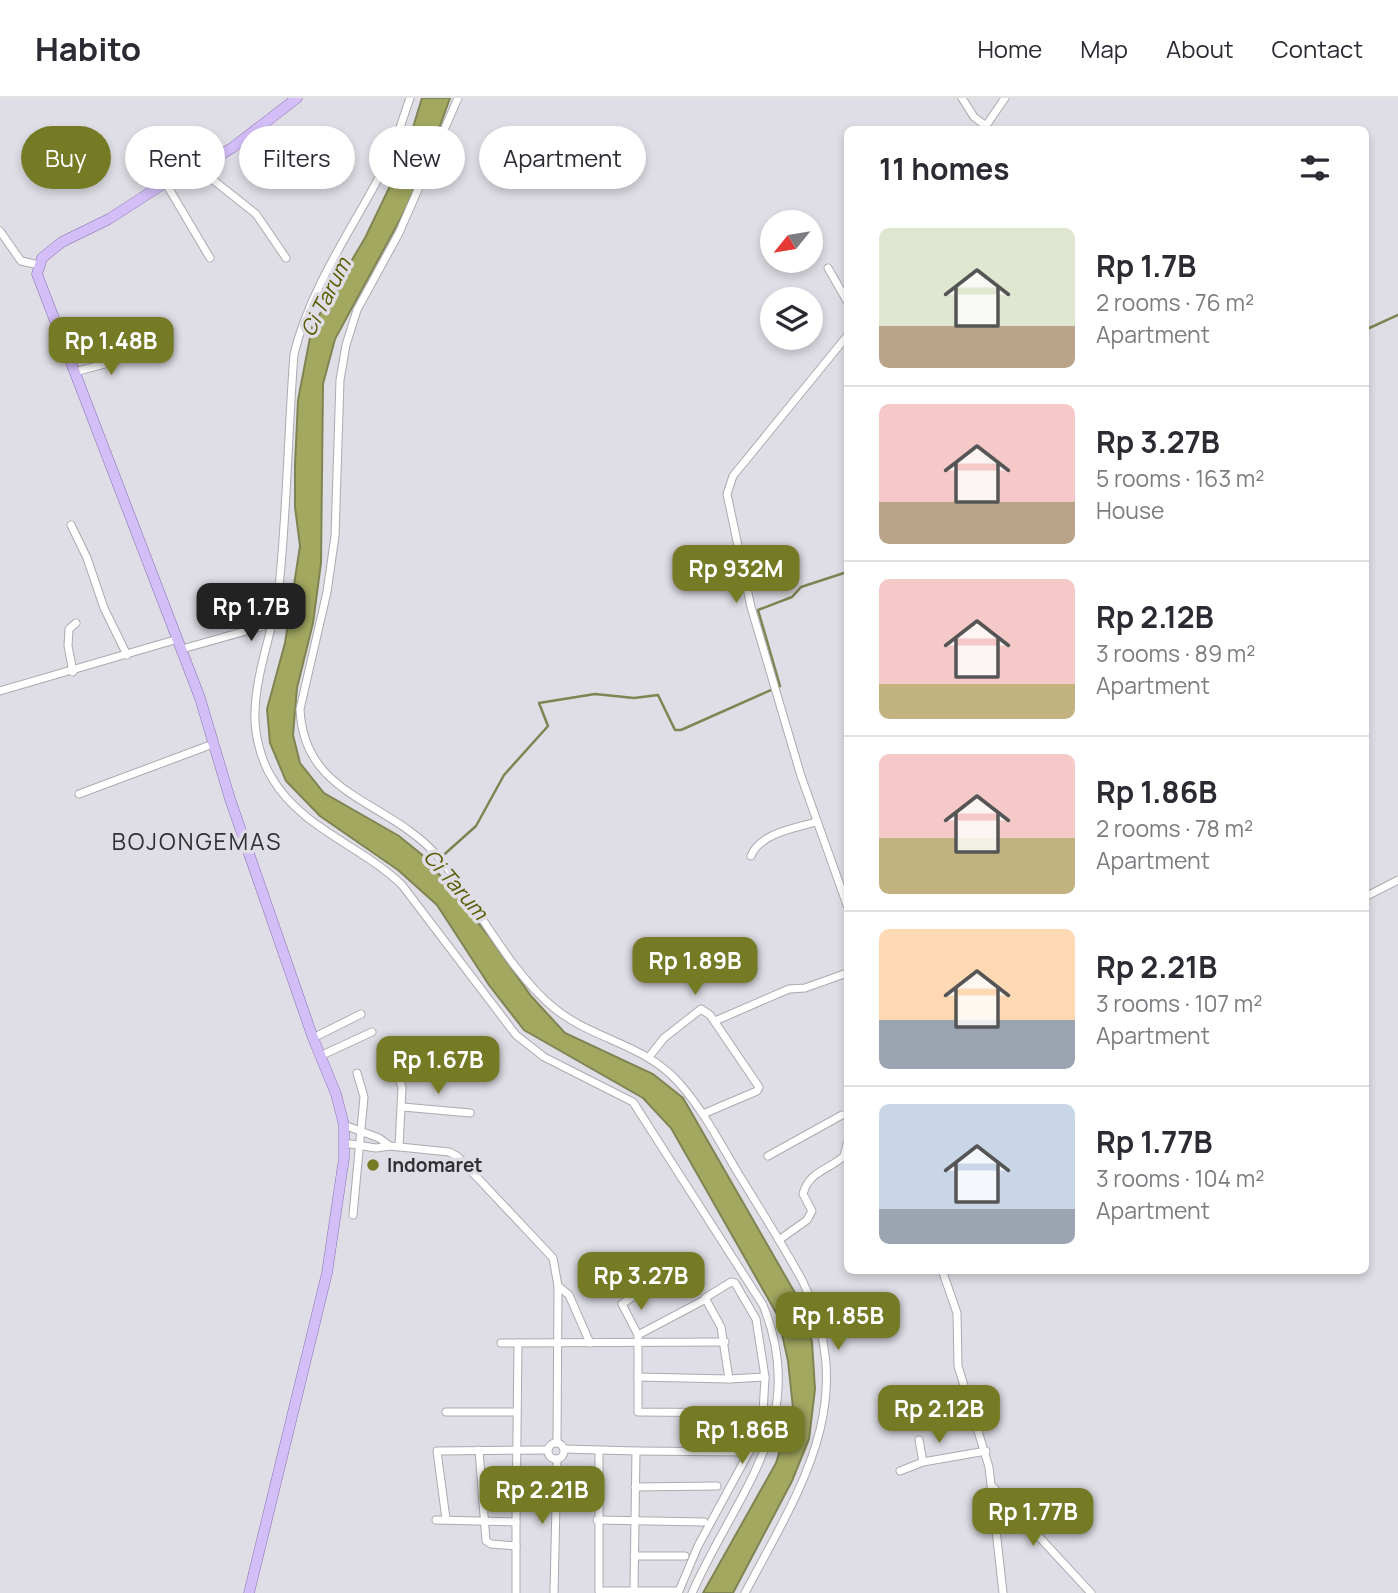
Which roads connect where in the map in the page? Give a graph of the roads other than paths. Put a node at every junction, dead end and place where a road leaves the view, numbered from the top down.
1 (297, 98) edge
2 (411, 98) edge
3 (458, 98) edge
4 (962, 98) edge
5 (1005, 98) edge
6 (982, 126) edge
7 (985, 126) edge
8 (225, 152) edge
9 (156, 189) edge
10 (169, 189) edge
11 (225, 189) edge
12 (0, 231) edge
13 (210, 258) dead end
14 (285, 258) dead end
15 (39, 265) junction
16 (828, 268) dead end
17 (844, 295) edge
18 (844, 340) edge
19 (132, 348) dead end
20 (75, 372) junction
21 (71, 525) dead end
22 (76, 623) dead end
23 (271, 624) junction
24 (180, 644) junction
25 (127, 655) junction
26 (73, 672) junction
27 (0, 691) edge
28 (213, 744) junction
29 (79, 794) dead end
30 (816, 822) junction
31 (751, 856) dead end
32 (1398, 880) edge
33 (1369, 895) edge
34 (844, 897) edge
35 (844, 974) edge
36 (361, 1014) dead end
37 (715, 1021) junction
38 (372, 1032) dead end
39 (313, 1038) junction
40 (391, 1055) dead end
41 (320, 1056) junction
42 (425, 1056) dead end
43 (649, 1057) junction
44 (397, 1072) junction
45 (357, 1073) dead end
46 (438, 1073) dead end
47 (404, 1107) junction
48 (470, 1112) dead end
49 (842, 1115) dead end
50 (705, 1119) junction
51 (344, 1125) junction
52 (359, 1131) junction
53 (344, 1143) junction
54 (358, 1145) junction
55 (395, 1146) junction
56 (768, 1156) dead end
57 (844, 1156) edge
58 (353, 1215) dead end
59 (779, 1240) junction
60 (944, 1274) edge
61 (558, 1286) junction
62 (645, 1289) dead end
63 (706, 1299) junction
64 (867, 1322) dead end
65 (822, 1335) junction
66 (638, 1339) junction
67 (725, 1342) junction
68 (501, 1343) dead end
69 (518, 1343) junction
70 (590, 1343) junction
71 (557, 1344) junction
72 (638, 1377) junction
73 (765, 1377) junction
74 (729, 1379) junction
75 (968, 1396) junction
76 (909, 1405) dead end
77 (446, 1412) dead end
78 (516, 1412) junction
79 (763, 1413) junction
80 (919, 1440) dead end
81 (561, 1446) junction
82 (479, 1450) junction
83 (515, 1450) junction
84 (547, 1450) junction
85 (599, 1451) junction
86 (636, 1451) junction
87 (986, 1451) junction
88 (749, 1452) junction
89 (556, 1459) junction
90 (923, 1462) junction
91 (900, 1471) dead end
92 (718, 1486) dead end
93 (993, 1486) junction
94 (635, 1487) junction
95 (446, 1519) junction
96 (436, 1520) dead end
97 (483, 1520) junction
98 (597, 1520) junction
99 (635, 1521) junction
100 (516, 1522) junction
101 (704, 1522) dead end
102 (516, 1546) junction
103 (634, 1556) junction
104 (685, 1556) dead end
105 (634, 1590) junction
106 (599, 1592) edge
107 (250, 1593) edge
108 (516, 1593) edge
109 (554, 1593) edge
110 (692, 1593) edge
111 (745, 1593) edge
112 (1003, 1593) edge
113 (1091, 1593) edge

1 - 8 main road
2 - 23 street
3 - 43 street
4 - 6 street
5 - 7 street
9 - 15 main road
10 - 13 street
11 - 14 street
12 - 15 street
15 - 20 main road
16 - 17 street
18 - 30 street
19 - 20 street
20 - 24 main road
21 - 25 street
22 - 26 street
23 - 24 street
23 - 110 street
24 - 25 street
24 - 28 main road
25 - 26 street
26 - 27 street
28 - 29 street
28 - 39 main road
30 - 31 street
30 - 34 street
32 - 33 street
35 - 37 street
36 - 39 street
37 - 43 street
37 - 50 street
38 - 41 street
39 - 41 main road
40 - 44 street
41 - 51 main road
42 - 44 street
43 - 50 street
44 - 46 street
44 - 47 street
45 - 52 street
47 - 48 street
47 - 55 street
49 - 56 street
50 - 59 street
51 - 52 street
51 - 53 main road
52 - 54 street
52 - 55 street
53 - 54 street
53 - 107 main road
54 - 55 street
54 - 58 street
55 - 61 street
57 - 59 street
59 - 65 street
60 - 75 street
61 - 70 street
61 - 71 street
62 - 66 street
63 - 66 street
63 - 67 street
63 - 73 street
64 - 65 street
65 - 111 street
66 - 67 street
66 - 70 street
66 - 72 street
67 - 74 street
68 - 69 street
69 - 71 street
69 - 78 street
70 - 71 street
71 - 81 street
72 - 74 street
72 - 79 street
73 - 74 street
73 - 79 street
75 - 76 street
75 - 87 street
77 - 78 street
78 - 83 street
79 - 88 street
80 - 90 street
81 - 84 street
81 - 85 street
81 - 89 street
82 - 83 street
82 - 95 street
82 - 97 street
83 - 84 street
83 - 100 street
84 - 89 street
85 - 86 street
85 - 98 street
86 - 88 street
86 - 94 street
87 - 90 street
87 - 93 street
88 - 105 street
89 - 109 street
90 - 91 street
92 - 94 street
93 - 112 street
93 - 113 street
94 - 99 street
95 - 96 street
95 - 97 street
97 - 100 street
97 - 102 street
98 - 99 street
98 - 106 street
99 - 101 street
99 - 103 street
100 - 102 street
102 - 108 street
103 - 104 street
103 - 105 street
105 - 106 street

